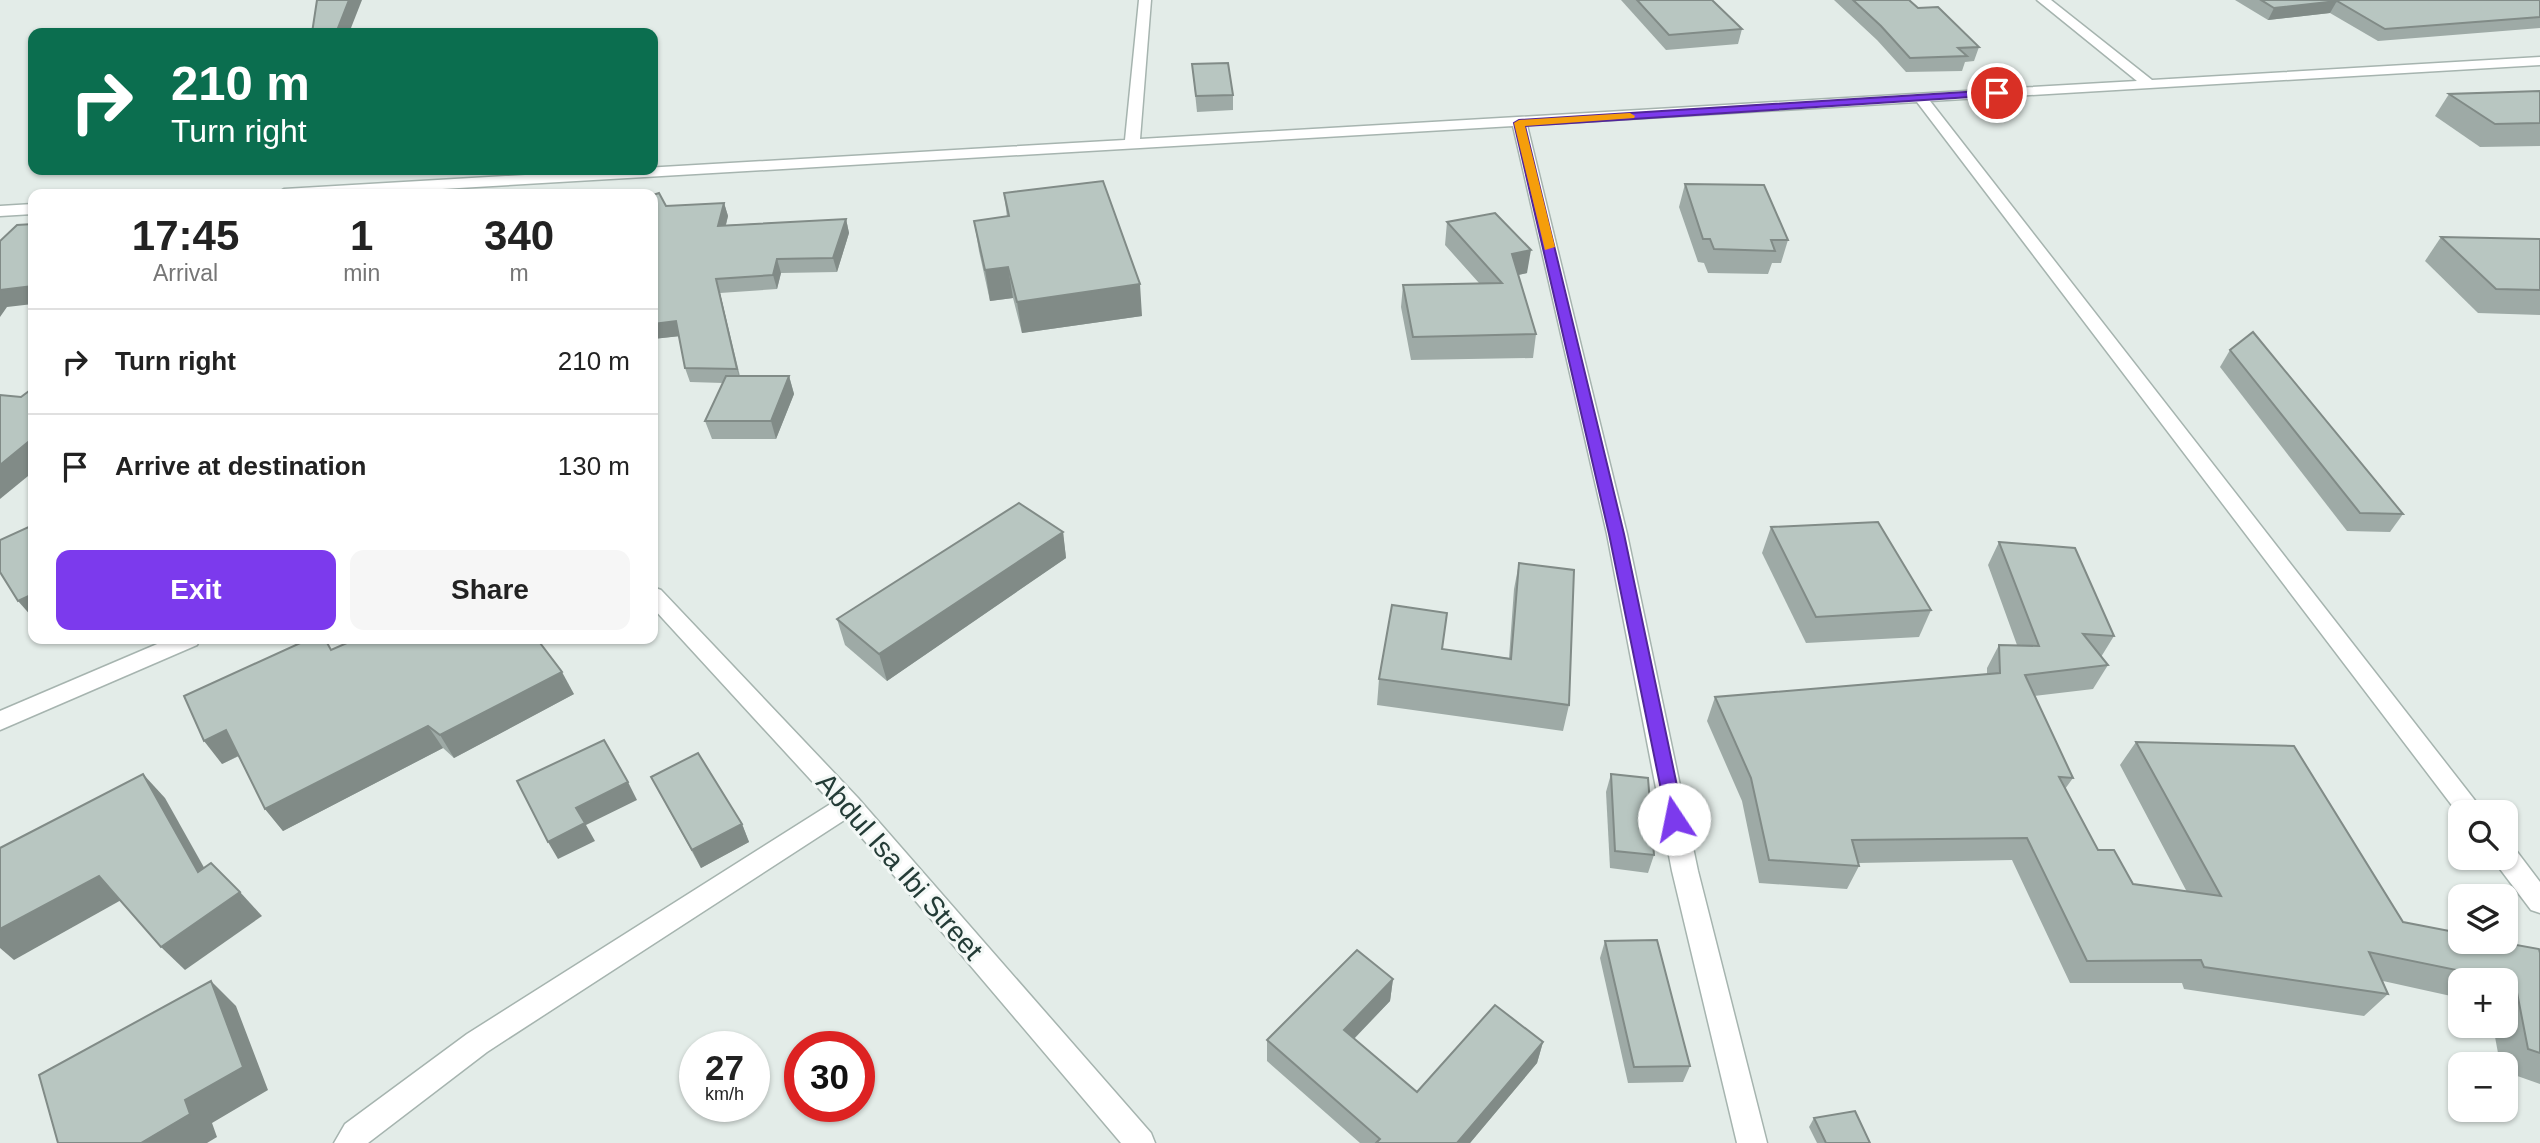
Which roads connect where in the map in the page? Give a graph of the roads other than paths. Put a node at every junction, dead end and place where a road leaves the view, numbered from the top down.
1 (1145, 0) edge
2 (2043, 0) edge
3 (2540, 61) edge
4 (2149, 84) junction
5 (1921, 98) junction
6 (1519, 123) junction
7 (1132, 144) junction
8 (658, 172) edge
9 (615, 175) edge
10 (381, 189) edge
11 (28, 209) edge
12 (0, 211) edge
13 (658, 600) edge
14 (178, 644) edge
15 (0, 722) edge
16 (2463, 800) edge
17 (849, 806) junction
18 (2516, 870) edge
19 (2540, 902) edge
20 (349, 1143) edge
21 (1140, 1143) edge
22 (1752, 1143) edge

1 - 7 street
2 - 4 street
3 - 4 street
4 - 5 street
5 - 6 street
5 - 16 street
6 - 7 street
6 - 22 street
7 - 8 street
9 - 10 street
11 - 12 street
13 - 17 street, Abdul Isa Ibi Street
14 - 15 street
17 - 20 street
17 - 21 street, Abdul Isa Ibi Street
18 - 19 street

